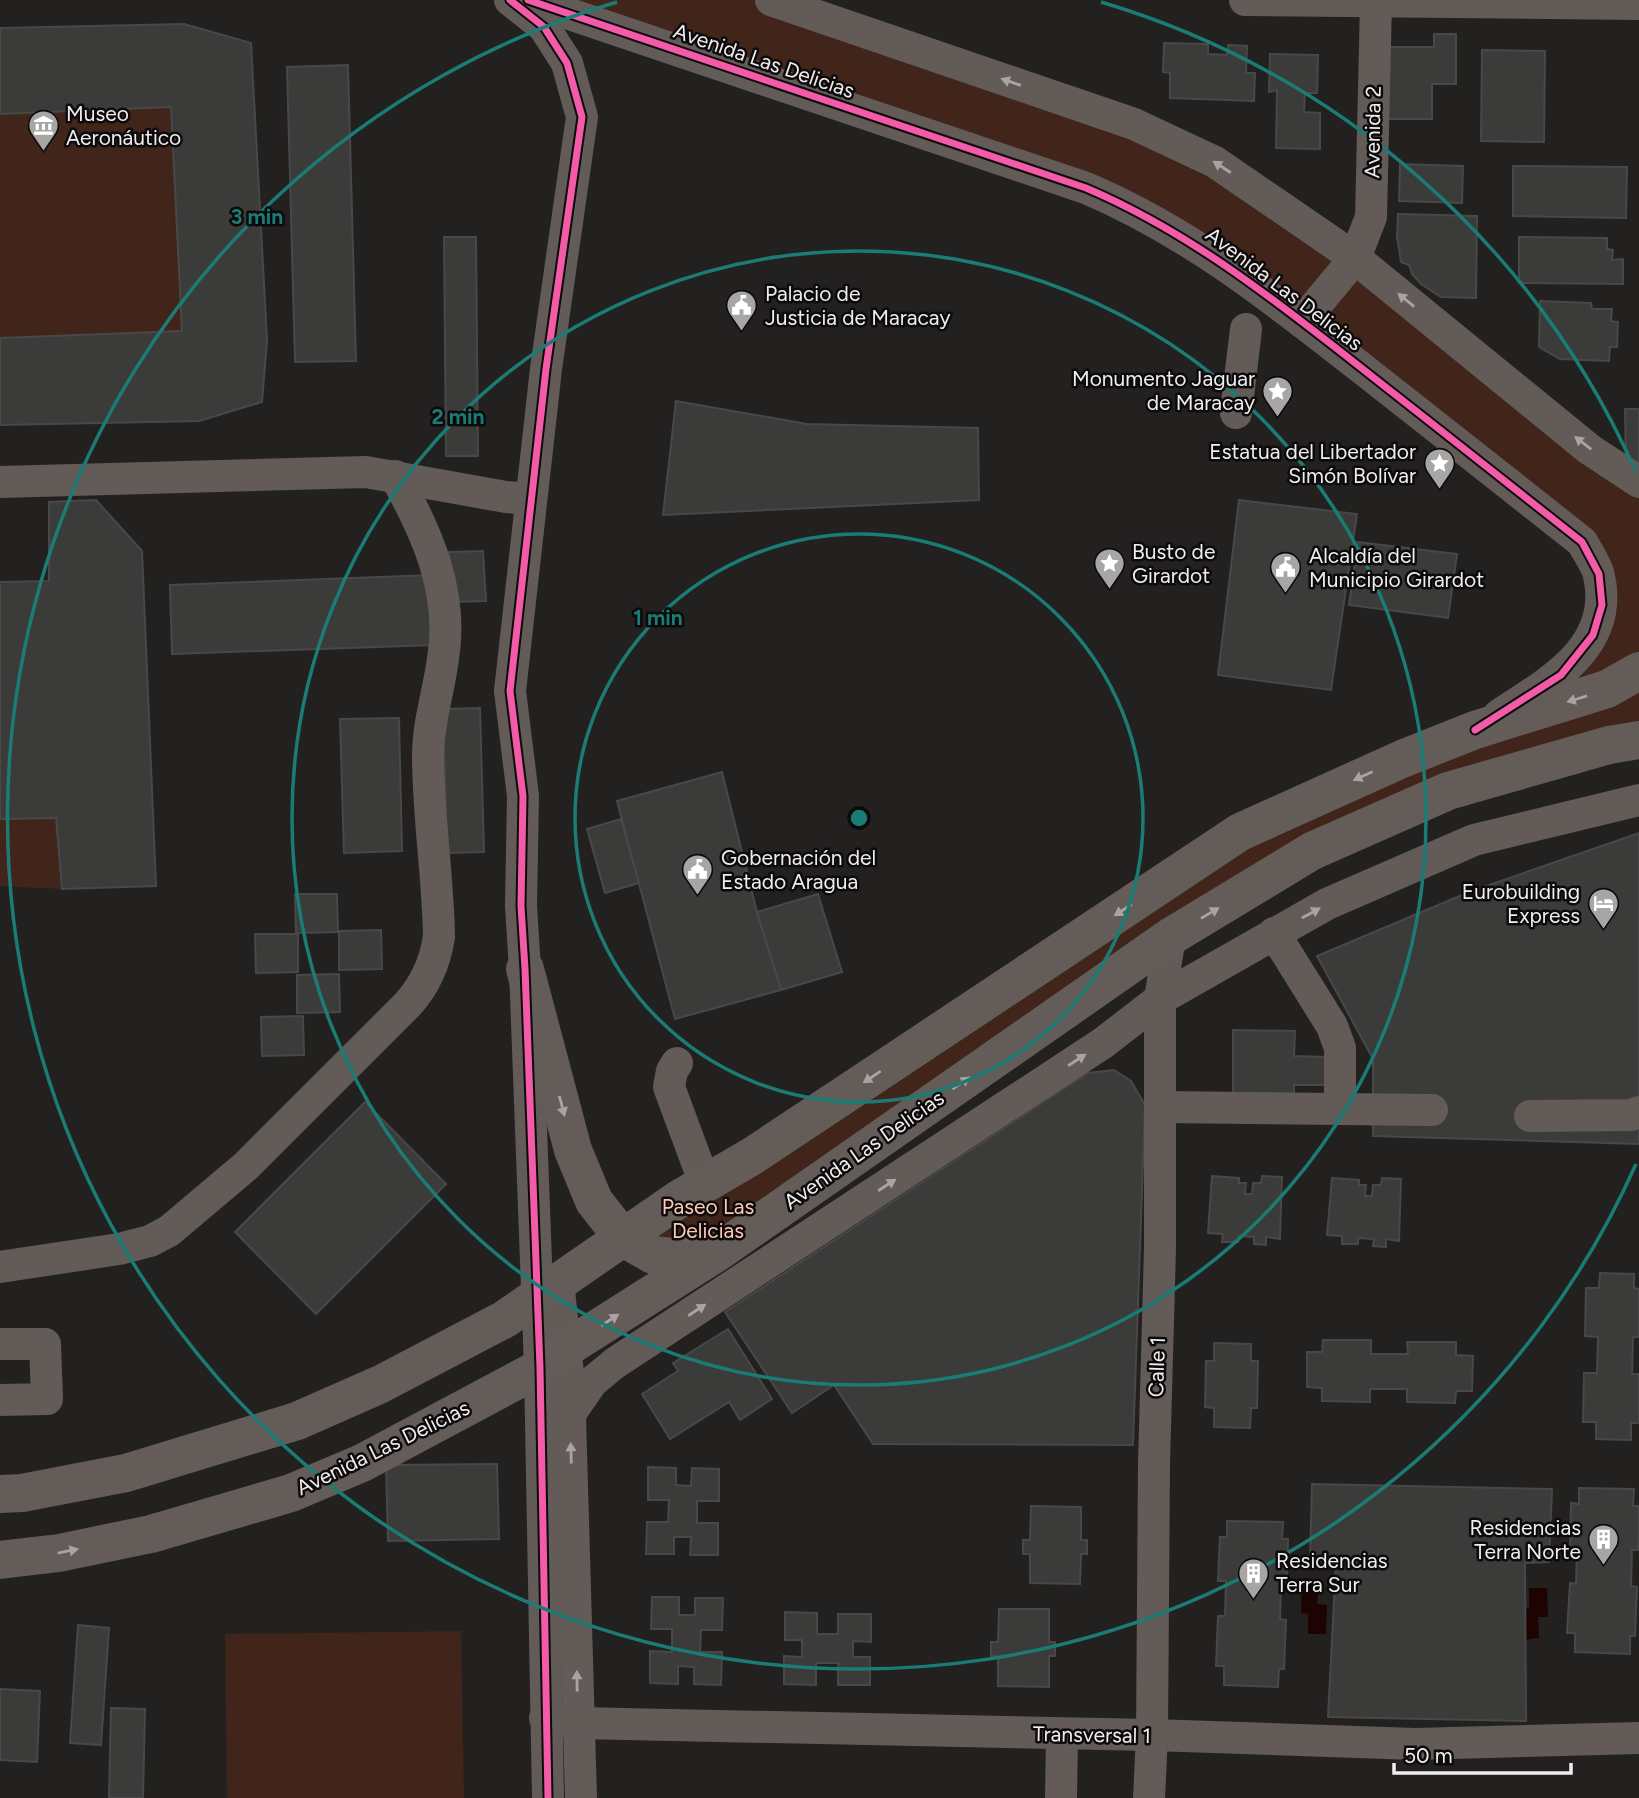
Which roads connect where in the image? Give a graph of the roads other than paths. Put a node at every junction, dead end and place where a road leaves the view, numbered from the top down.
1 (510, 0) edge
2 (528, 0) edge
3 (771, 0) edge
4 (1245, 0) edge
5 (1376, 3) junction
6 (1639, 4) edge
7 (1355, 258) junction
8 (1302, 321) junction
9 (1246, 329) dead end
10 (1236, 413) dead end
11 (395, 476) junction
12 (0, 482) edge
13 (1639, 482) edge
14 (531, 499) junction
15 (1639, 671) edge
16 (1475, 730) junction
17 (1639, 740) edge
18 (1639, 800) edge
19 (1274, 933) junction
20 (1170, 937) junction
21 (525, 969) junction
22 (1160, 999) junction
23 (677, 1063) dead end
24 (1340, 1093) dead end
25 (1160, 1107) junction
26 (1432, 1110) dead end
27 (1639, 1112) edge
28 (1530, 1116) dead end
29 (705, 1184) junction
30 (623, 1238) junction
31 (718, 1252) junction
32 (0, 1267) edge
33 (547, 1290) junction
34 (0, 1344) edge
35 (553, 1358) junction
36 (0, 1400) edge
37 (570, 1414) junction
38 (0, 1494) edge
39 (0, 1560) edge
40 (545, 1718) junction
41 (578, 1723) junction
42 (1062, 1735) junction
43 (1152, 1735) junction
44 (1639, 1738) edge
45 (548, 1798) edge
46 (581, 1798) edge
47 (1061, 1798) edge
48 (1149, 1798) edge

1 - 14 street
2 - 8 street, Avenida Las Delicias
7 -> 3 street
4 - 5 street
5 - 6 street
5 - 7 street, Avenida 2
7 - 8 street, Avenida 2
13 -> 7 street
8 - 16 street, Avenida Las Delicias
9 - 10 street
11 - 12 street
11 - 14 street
11 - 32 street
14 - 21 street
15 -> 16 main road, Avenida Las Delicias
16 -> 29 main road, Avenida Las Delicias
20 -> 17 main road, Avenida Las Delicias
19 -> 18 street
19 - 22 street
19 - 24 street
20 - 22 street, Calle 1
31 -> 20 main road, Avenida Las Delicias
21 -> 30 main road
21 - 33 street
22 - 25 street, Calle 1
37 -> 22 street
23 - 29 street
25 - 26 street
25 - 43 street, Calle 1
27 - 28 street
29 - 30 main road, Avenida Las Delicias
30 - 31 main road
30 - 33 main road, Avenida Las Delicias
35 -> 31 main road, Avenida Las Delicias
33 - 35 street
33 - 38 main road, Avenida Las Delicias
34 - 36 street
35 - 37 street
39 -> 35 main road, Avenida Las Delicias
35 - 40 street
41 -> 37 street
40 - 41 street, Transversal 1
40 - 45 street
41 - 42 street, Transversal 1
41 - 46 street
42 - 43 street, Transversal 1
42 - 47 street
43 - 44 street, Transversal 1
43 - 48 street, Calle 1

